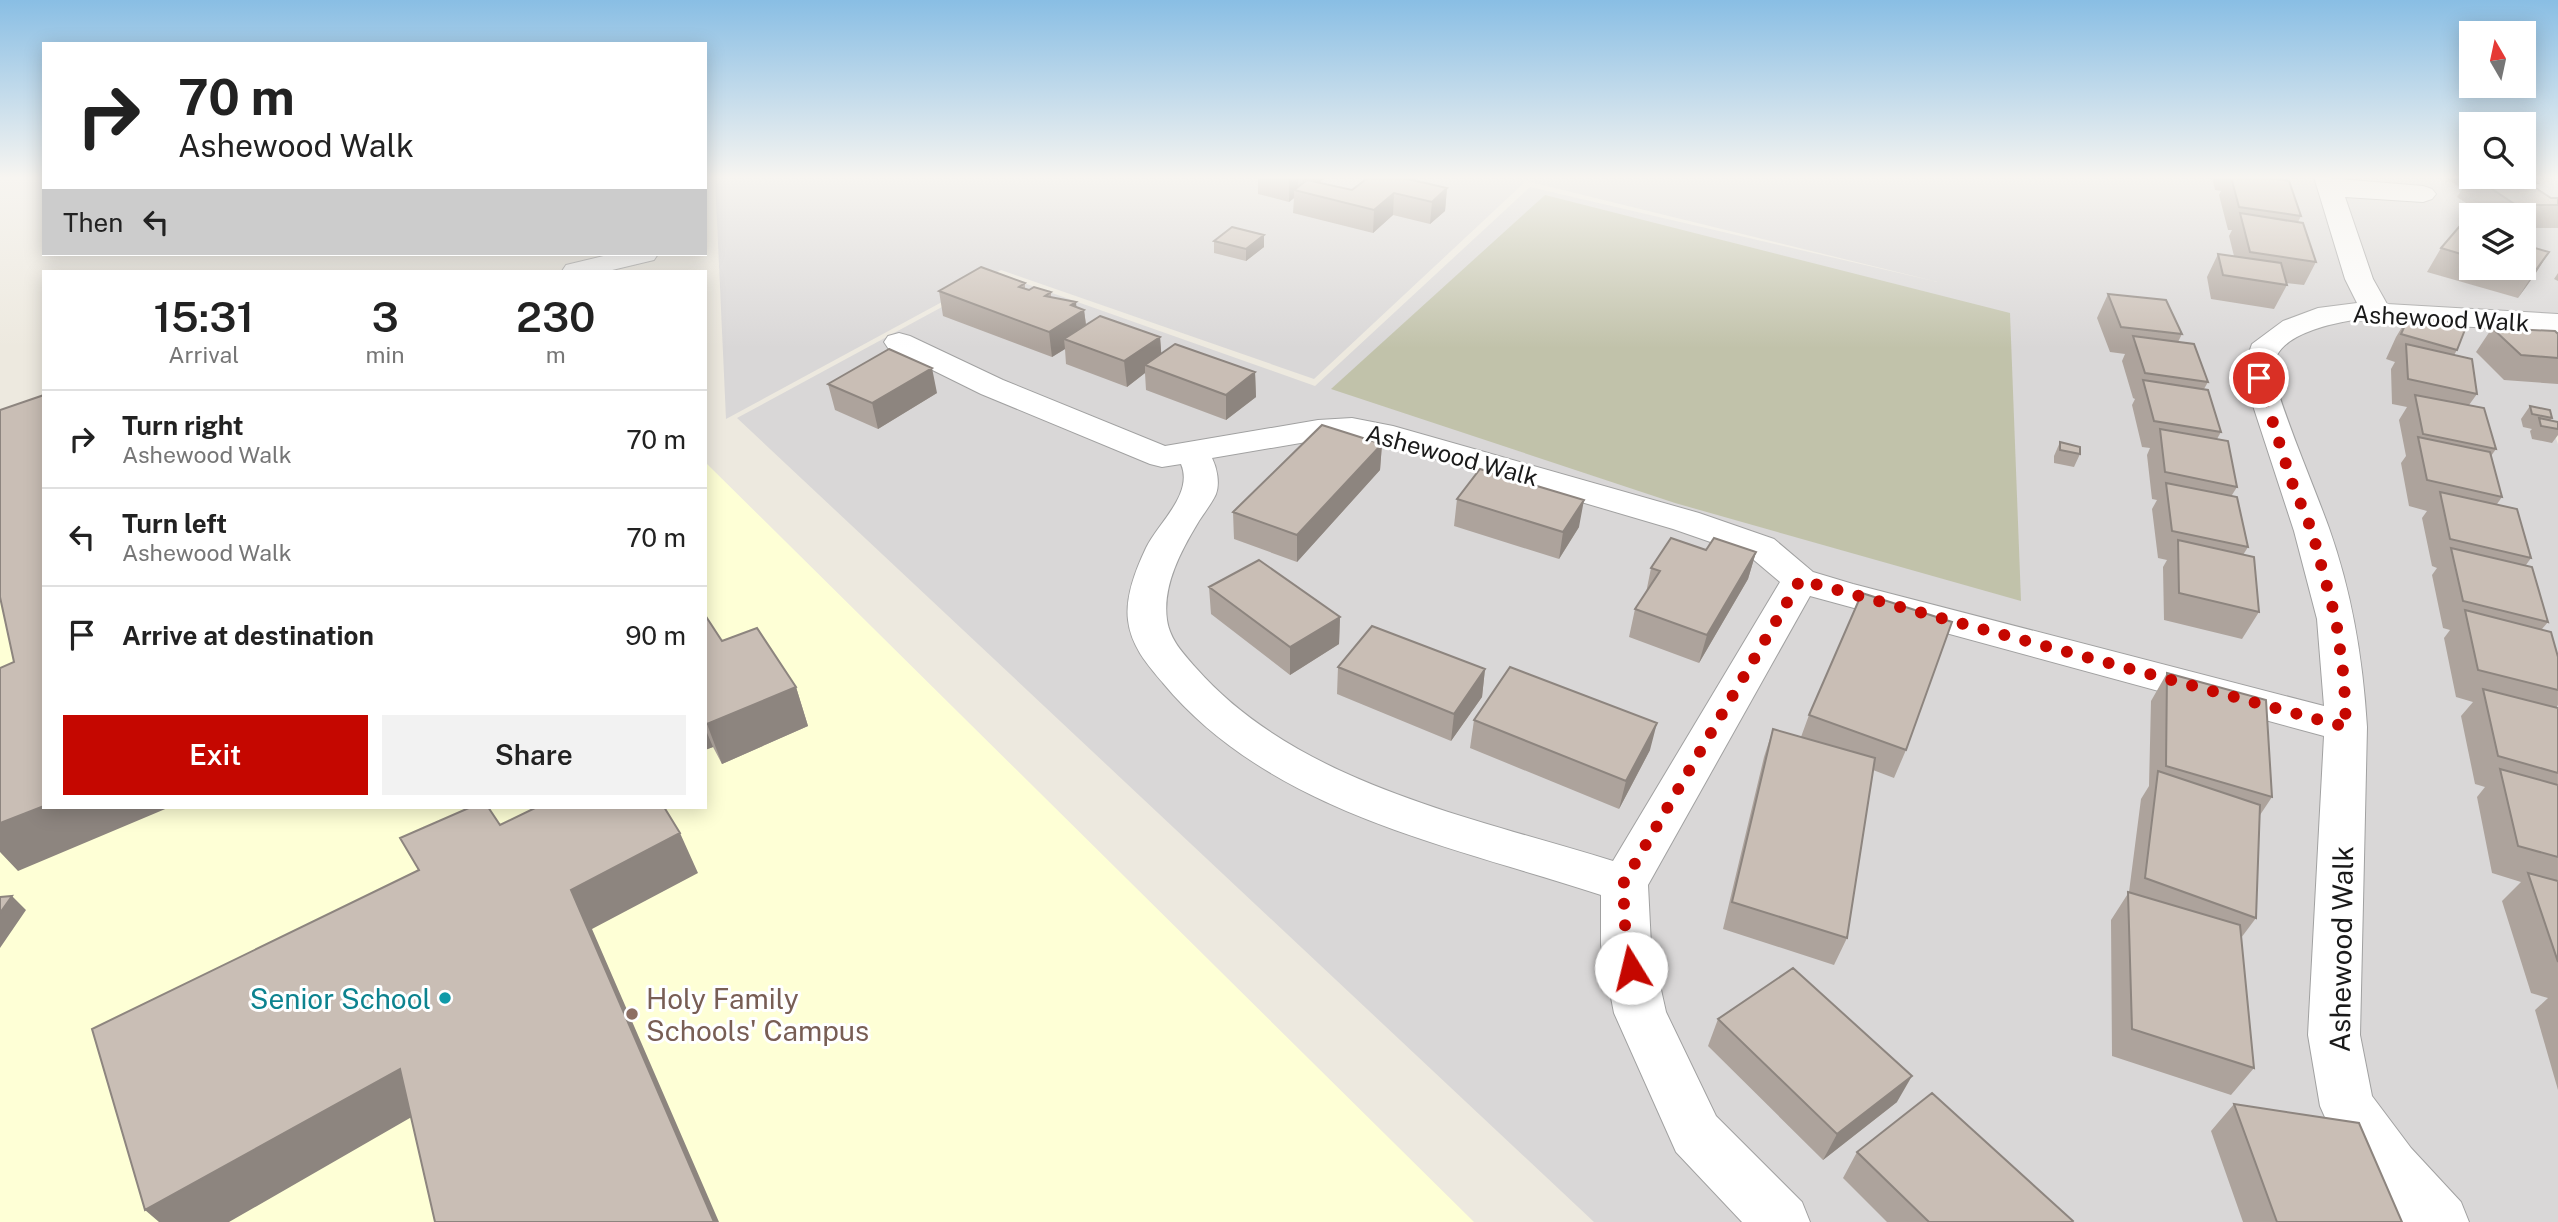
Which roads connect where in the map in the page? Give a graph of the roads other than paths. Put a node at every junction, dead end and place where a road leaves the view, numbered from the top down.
1 (2344, 234) edge
2 (636, 256) edge
3 (580, 270) edge
4 (2376, 311) junction
5 (2558, 324) edge
6 (899, 342) dead end
7 (1193, 454) junction
8 (1800, 580) junction
9 (2346, 727) junction
10 (1623, 884) junction
11 (1781, 1222) edge
12 (2440, 1222) edge

1 - 4 street
2 - 3 street
4 - 5 street, Ashewood Walk
4 - 9 street, Ashewood Walk
6 - 7 street, Ashewood Walk
7 - 8 street, Ashewood Walk
7 - 10 street
8 - 9 street, Ashewood Walk
8 - 10 street
9 - 12 street, Ashewood Walk
10 - 11 street

